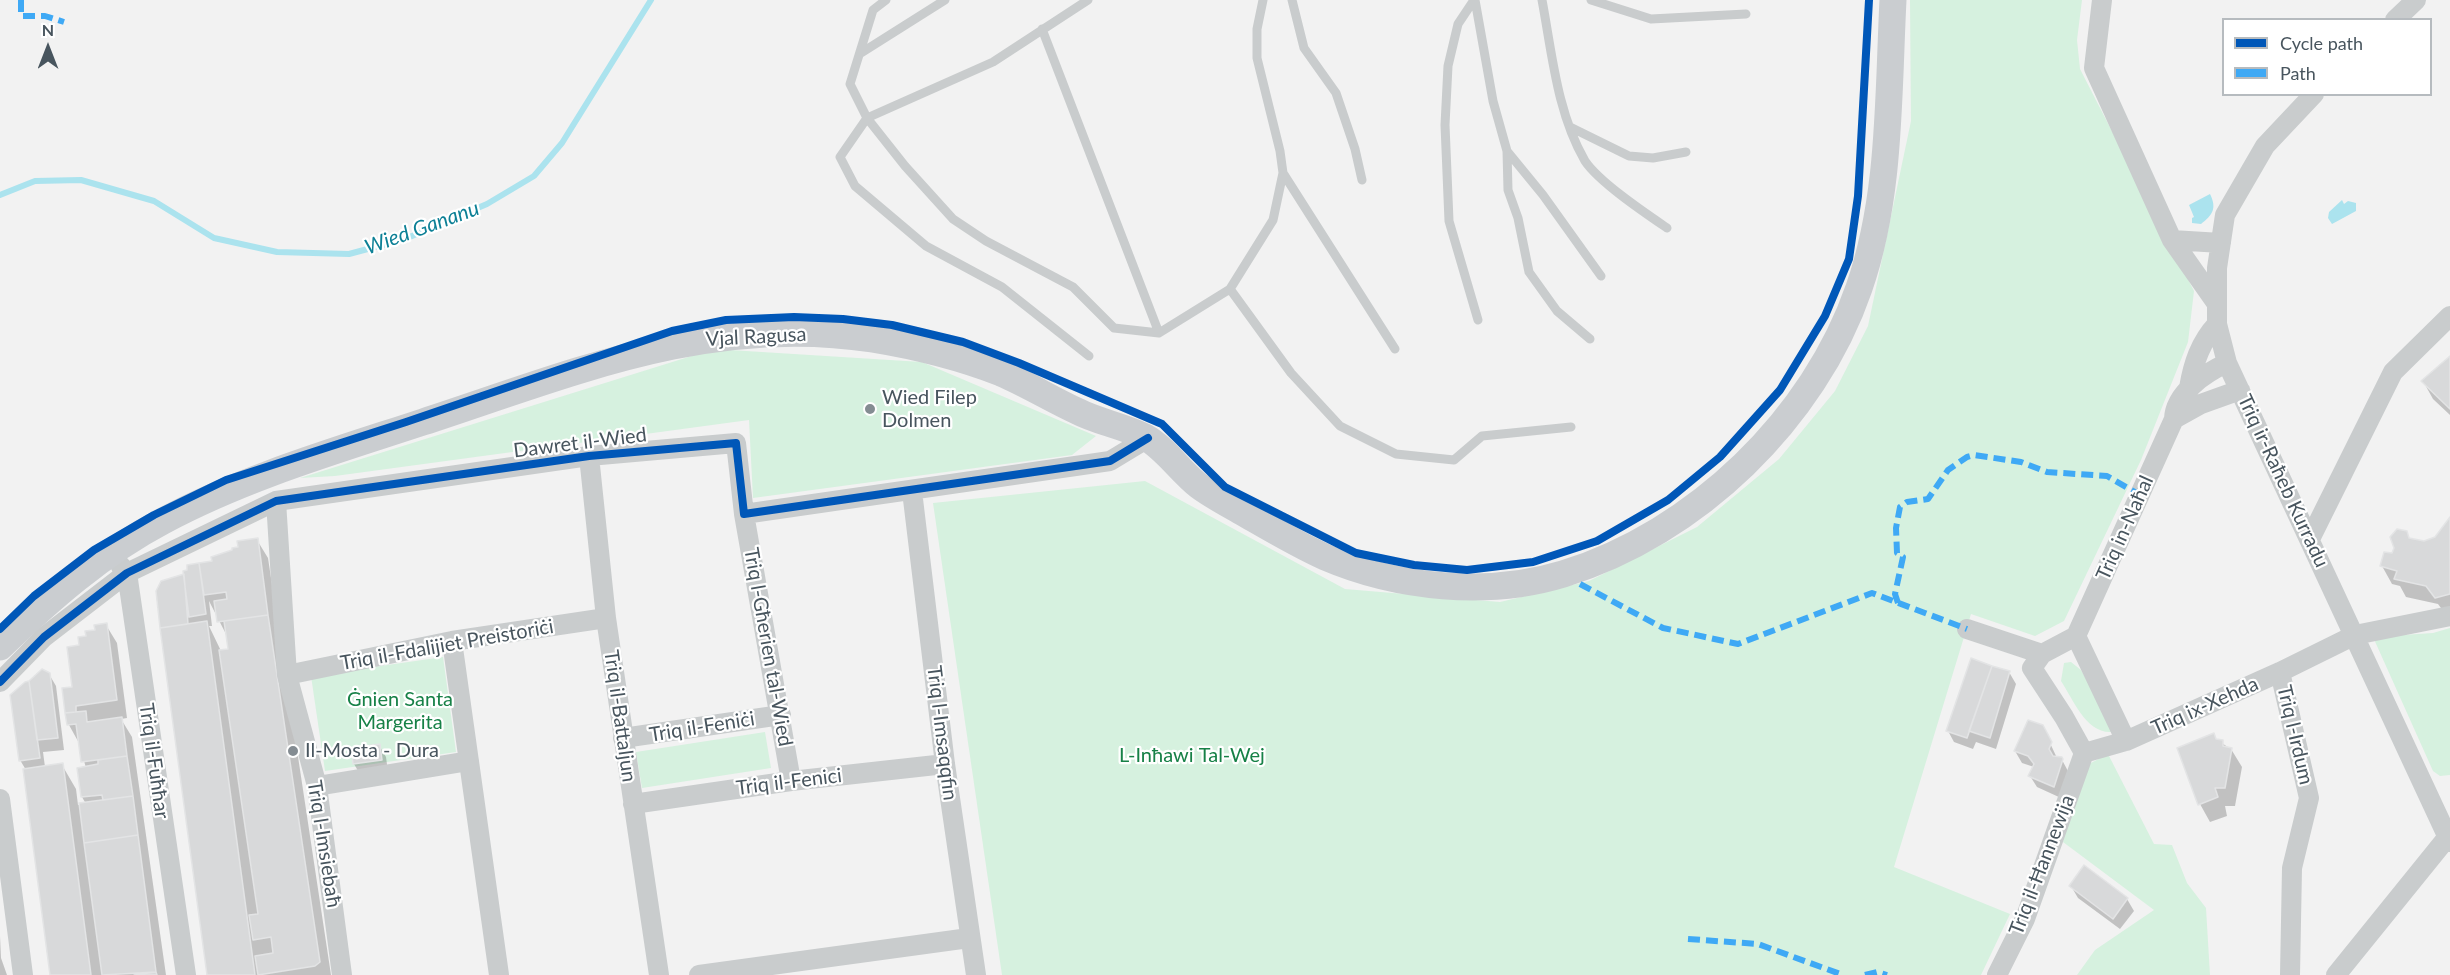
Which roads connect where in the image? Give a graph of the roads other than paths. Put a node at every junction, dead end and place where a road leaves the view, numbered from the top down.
1 (886, 0) edge
2 (945, 0) edge
3 (1088, 0) edge
4 (1263, 0) edge
5 (1292, 0) edge
6 (1474, 0) edge
7 (1542, 0) edge
8 (1591, 0) edge
9 (1893, 0) edge
10 (2102, 0) edge
11 (2416, 0) edge
12 (1746, 14) dead end
13 (2397, 18) edge
14 (1042, 29) junction
15 (861, 53) junction
16 (2312, 96) edge
17 (867, 118) junction
18 (1570, 127) junction
19 (1507, 151) junction
20 (1686, 152) dead end
21 (1283, 173) junction
22 (1362, 180) dead end
23 (1667, 228) dead end
24 (2172, 240) junction
25 (2221, 243) junction
26 (1601, 276) dead end
27 (1230, 289) junction
28 (2217, 314) junction
29 (2450, 316) edge
30 (1478, 320) dead end
31 (1159, 333) junction
32 (1590, 339) dead end
33 (1395, 349) dead end
34 (1089, 356) dead end
35 (2227, 363) junction
36 (2189, 388) junction
37 (2240, 390) junction
38 (2174, 419) junction
39 (1571, 427) dead end
40 (1148, 438) junction
41 (589, 456) junction
42 (912, 491) junction
43 (276, 501) junction
44 (744, 514) junction
45 (2310, 539) junction
46 (118, 563) junction
47 (2450, 616) edge
48 (606, 618) junction
49 (1967, 629) dead end
50 (2355, 635) junction
51 (2076, 636) junction
52 (452, 641) junction
53 (0, 647) edge
54 (2042, 654) junction
55 (2280, 672) junction
56 (287, 675) junction
57 (0, 682) edge
58 (781, 715) junction
59 (623, 738) junction
60 (2126, 741) junction
61 (2084, 753) junction
62 (469, 761) junction
63 (945, 764) junction
64 (791, 781) junction
65 (316, 786) junction
66 (0, 799) edge
67 (633, 804) junction
68 (2450, 838) edge
69 (969, 938) junction
70 (23, 975) edge
71 (186, 975) edge
72 (342, 975) edge
73 (499, 975) edge
74 (659, 975) edge
75 (699, 975) edge
76 (976, 975) edge
77 (1997, 975) edge
78 (2290, 975) edge
79 (2336, 975) edge

1 - 15 lane
2 - 15 lane
3 - 14 lane
4 - 21 lane
5 - 22 lane
6 - 19 lane
6 - 30 lane
7 - 18 lane
8 - 12 lane
9 - 40 main road, Vjal Ragusa
10 - 24 street, Triq ir-Raħeb Kurradu
11 - 13 street
14 - 17 lane
14 - 31 lane
15 - 17 lane
16 - 25 street
17 - 31 lane
17 - 34 lane
18 - 20 lane
18 - 23 lane
19 - 26 lane
19 - 32 lane
21 - 27 lane
21 - 33 lane
24 - 25 street
24 - 28 street, Triq ir-Raħeb Kurradu
25 - 28 street
27 - 31 lane
27 - 39 lane
28 - 35 street, Triq ir-Raħeb Kurradu
28 - 36 street, Triq in-Naħal
29 - 45 street
35 - 36 street, Triq in-Naħal
35 - 37 street, Triq ir-Raħeb Kurradu
36 - 38 street, Triq in-Naħal
37 - 38 street
37 - 45 street, Triq ir-Raħeb Kurradu
38 - 51 street, Triq in-Naħal
40 - 42 street
40 - 46 main road, Vjal Ragusa
41 - 43 street, Dawret il-Wied
41 - 44 street, Dawret il-Wied
41 - 48 street, Triq il-Battaljun
42 - 44 street
42 - 63 street, Triq l-Imsaqqfin
43 - 46 street, Dawret il-Wied
43 - 56 street, Triq l-Imsiebaħ
44 - 58 street, Triq l-Għerien tal-Wied
45 - 50 street, Triq ir-Raħeb Kurradu
46 - 53 main road, Vjal Ragusa
46 - 57 street, Dawret il-Wied
46 - 71 street, Triq il-Fuħħar
47 - 50 street
48 - 52 street, Triq il-Fdalijiet Preistoriċi
48 - 59 street, Triq il-Battaljun
49 - 54 street
50 - 55 street, Triq ix-Xehda
50 - 68 street, Triq ir-Raħeb Kurradu
51 - 54 street
51 - 60 street
52 - 56 street, Triq il-Fdalijiet Preistoriċi
52 - 62 street
54 - 61 street
55 - 60 street, Triq ix-Xehda
55 - 78 street, Triq l-Irdum
56 - 65 street, Triq l-Imsiebaħ
58 - 59 street, Triq il-Feniċi
58 - 64 street, Triq l-Għerien tal-Wied
59 - 67 street, Triq il-Battaljun
60 - 61 street, Triq ix-Xehda
61 - 77 street, Triq il-Ħannewija
62 - 65 street
62 - 73 street
63 - 64 street, Triq il-Fenici
63 - 69 street, Triq l-Imsaqqfin
64 - 67 street, Triq il-Fenici
65 - 72 street, Triq l-Imsiebaħ
66 - 70 street
67 - 74 street, Triq il-Battaljun
68 - 79 street
69 - 75 street
69 - 76 street, Triq l-Imsaqqfin

